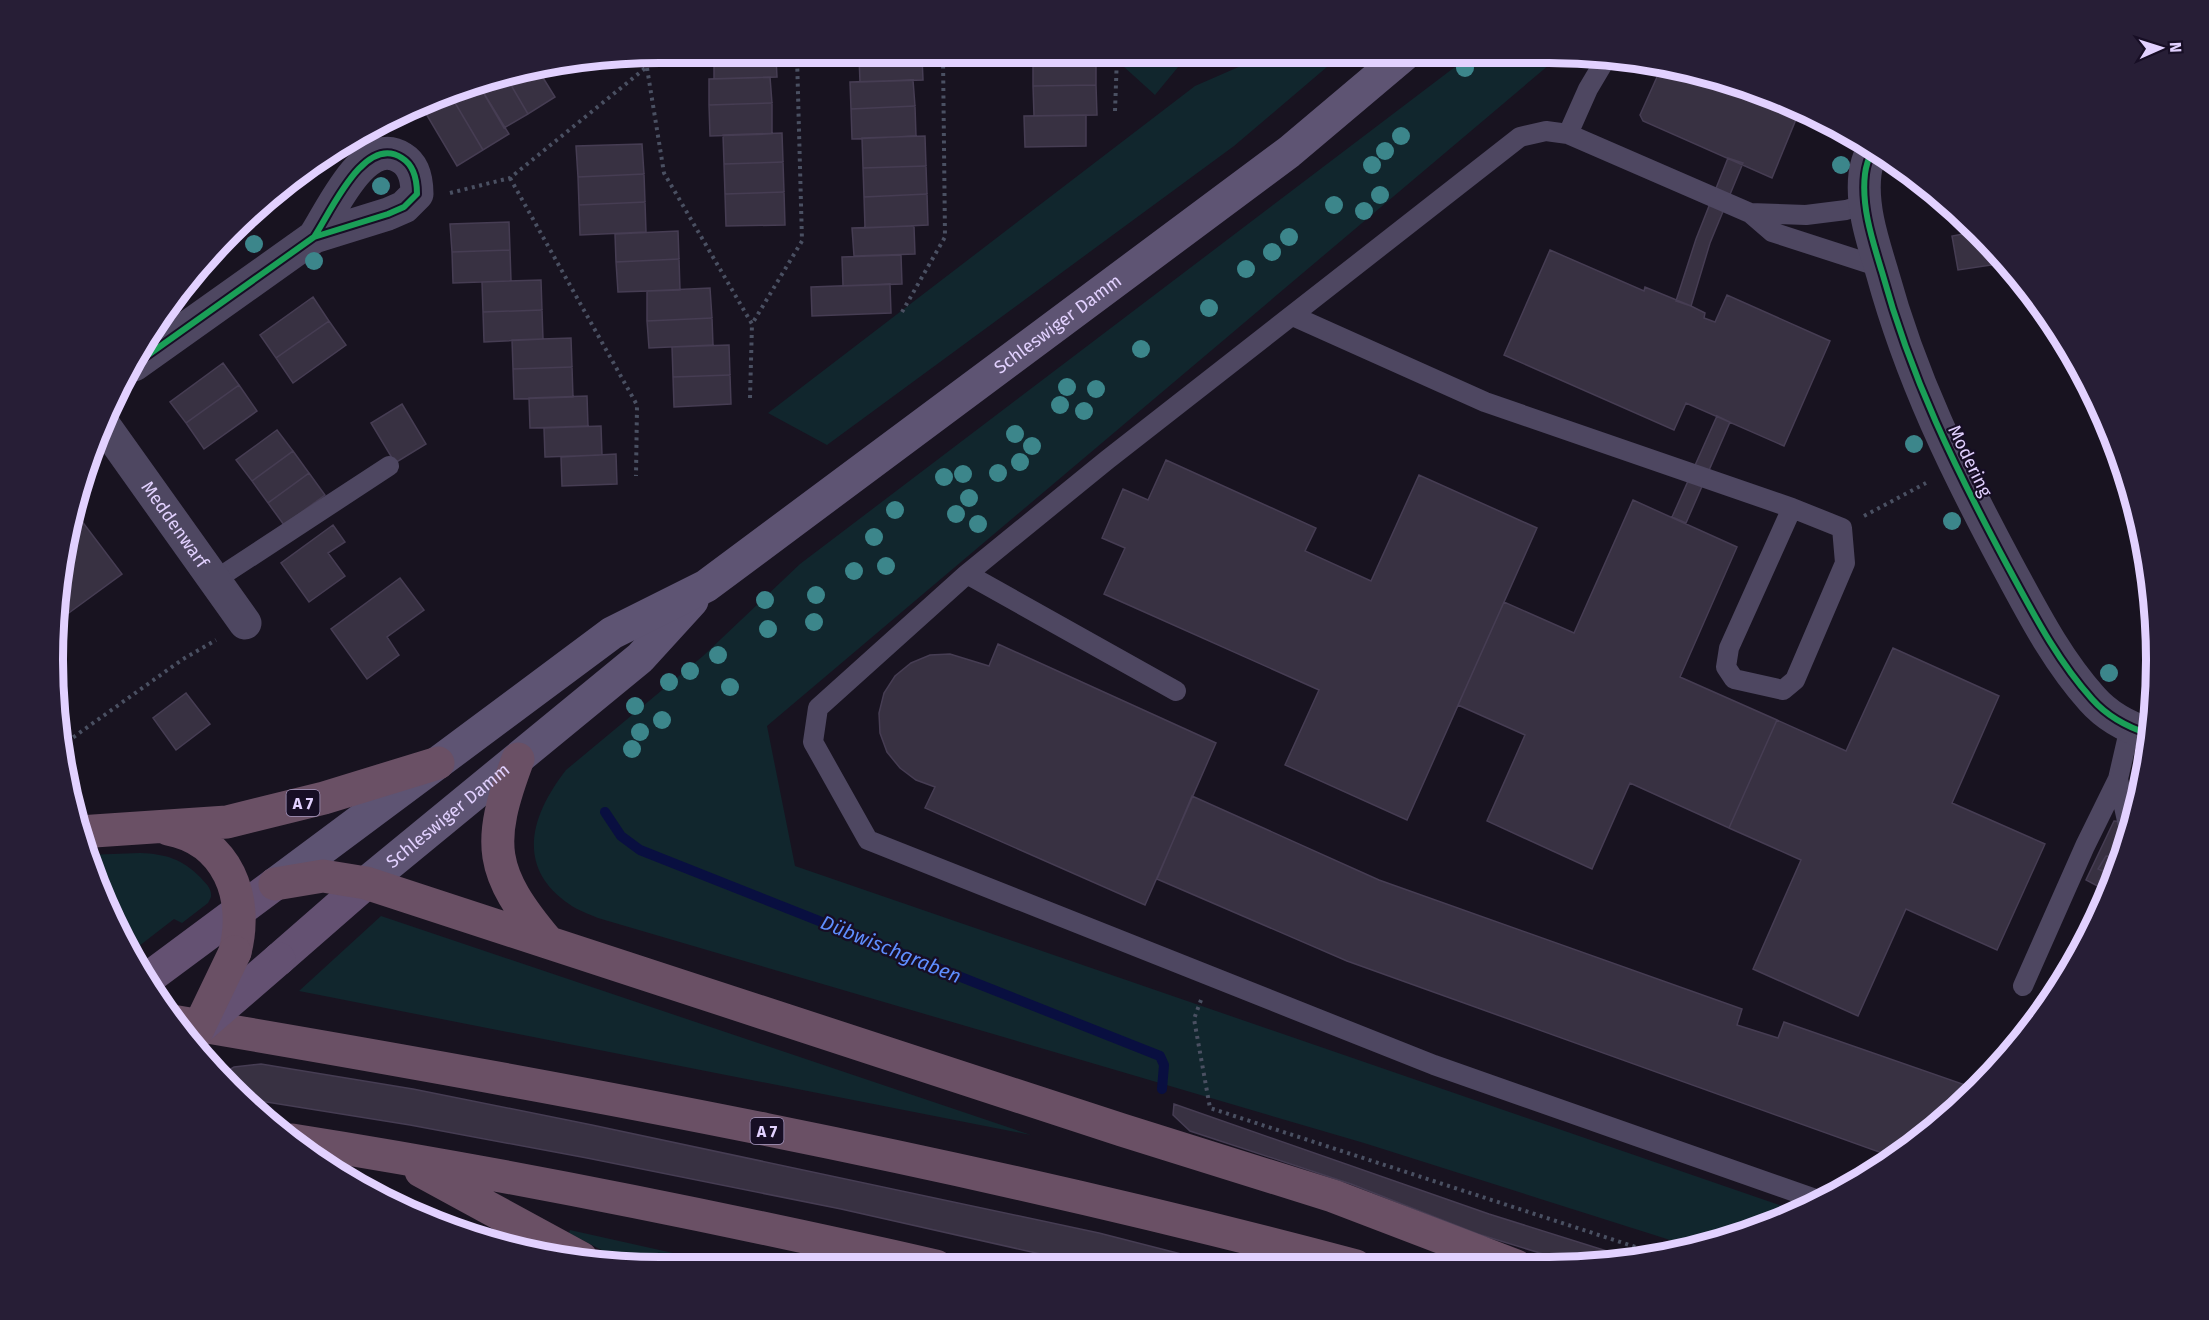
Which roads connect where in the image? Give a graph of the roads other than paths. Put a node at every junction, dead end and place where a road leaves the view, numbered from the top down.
1 (1395, 63) edge
2 (1602, 65) edge
3 (1568, 134) junction
4 (1870, 157) edge
5 (1866, 204) junction
6 (1750, 213) junction
7 (314, 237) junction
8 (1880, 267) junction
9 (1293, 316) junction
10 (146, 357) edge
11 (108, 431) edge
12 (389, 466) dead end
13 (1792, 508) junction
14 (967, 574) junction
15 (215, 580) junction
16 (706, 586) junction
17 (245, 623) road end
18 (1176, 691) dead end
19 (2139, 730) edge
20 (518, 759) junction
21 (438, 763) junction
22 (2118, 779) junction
23 (2126, 815) edge
24 (164, 828) junction
25 (88, 832) edge
26 (366, 883) junction
27 (275, 884) junction
28 (240, 910) junction
29 (548, 942) junction
30 (153, 975) edge
31 (2023, 986) dead end
32 (188, 1026) edge
33 (189, 1027) edge
34 (192, 1031) edge
35 (309, 1143) edge
36 (393, 1156) junction
37 (1809, 1197) edge
38 (565, 1249) edge
39 (894, 1257) edge
40 (1319, 1257) edge
41 (1492, 1257) edge

1 - 16 main road, Schleswiger Damm
2 - 3 lane
3 - 6 lane
3 - 9 lane
4 - 5 street, Modering
5 - 6 lane
5 - 8 street, Modering
6 - 8 lane
7 - 7 street
7 - 10 street
8 - 19 street, Modering
9 - 13 lane
9 - 14 lane
11 - 15 street, Meddenwarf
12 - 15 lane
13 - 13 lane
14 - 18 lane
14 - 37 lane
15 - 17 street, Meddenwarf
16 - 20 main road, Schleswiger Damm
16 - 21 main road, Schleswiger Damm
19 - 22 lane
20 - 26 main road, Schleswiger Damm
20 - 29 highway
21 - 24 highway, A 7
21 - 27 main road, Schleswiger Damm
22 - 23 lane
22 - 31 lane
24 - 25 highway, A 7
24 - 28 highway, A 7
26 - 27 highway
26 - 29 highway
26 - 33 main road, Schleswiger Damm, bridge
27 - 28 main road, Schleswiger Damm
28 - 30 main road, Schleswiger Damm
28 - 32 highway, bridge
29 - 41 highway
34 - 40 highway, A 7
35 - 36 highway
36 - 38 highway
36 - 39 highway

